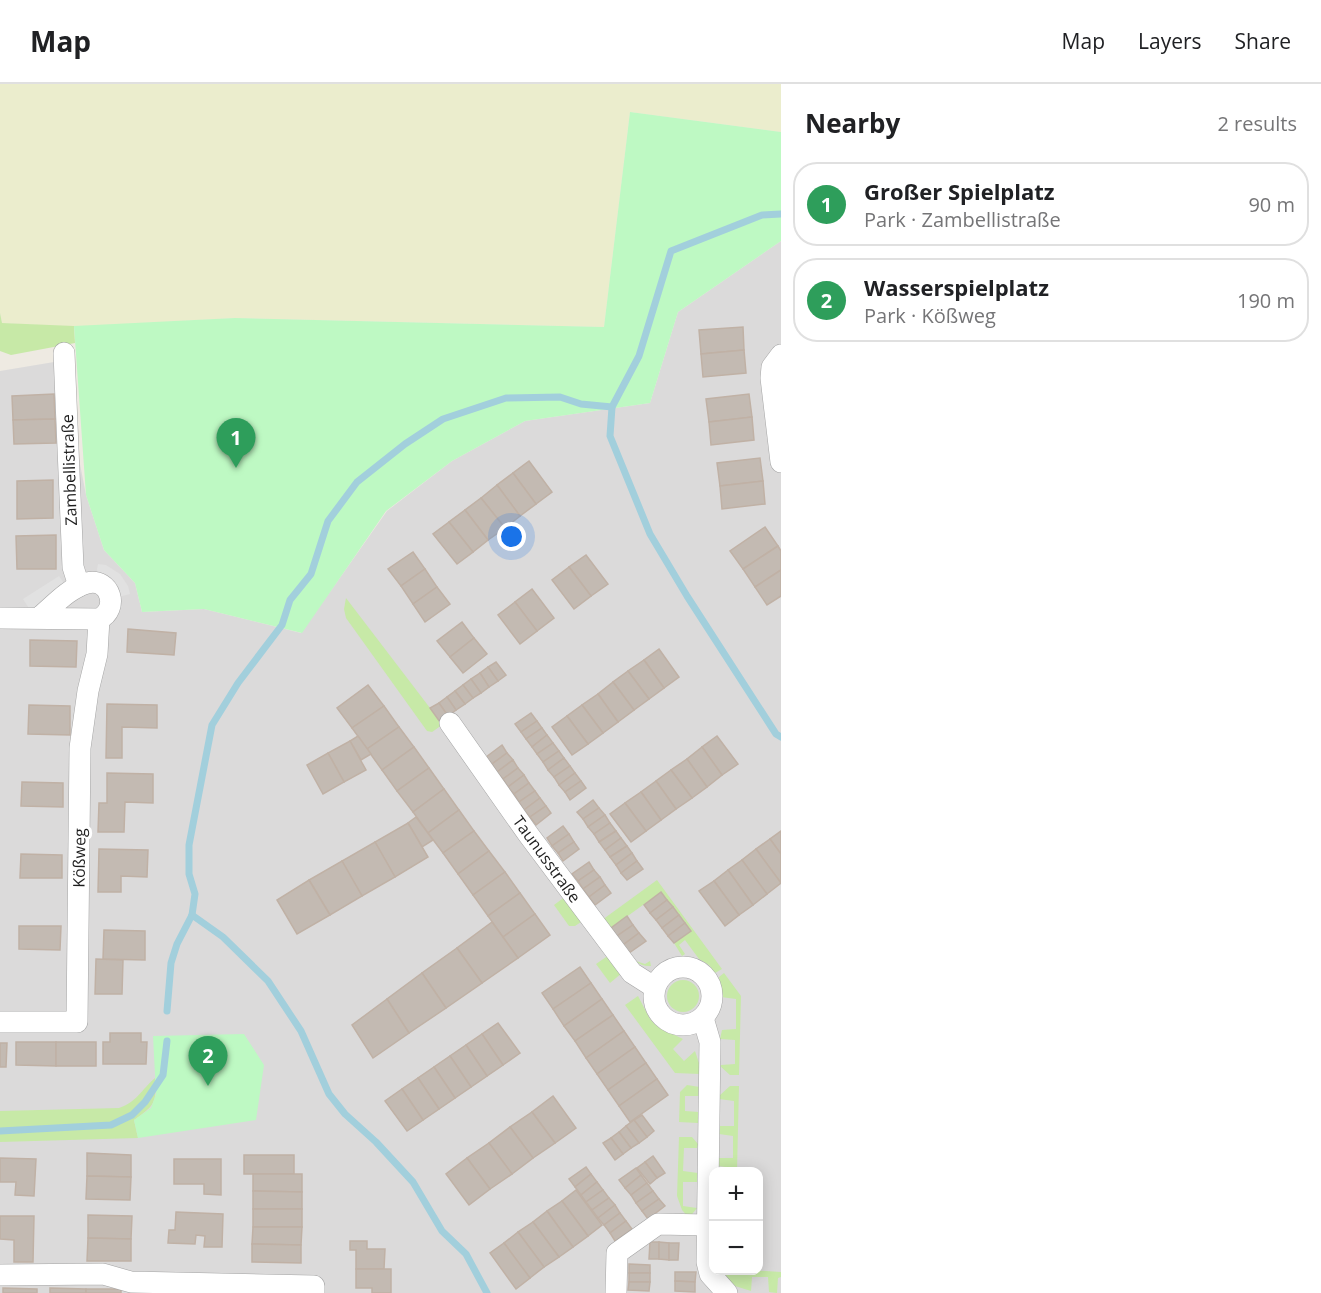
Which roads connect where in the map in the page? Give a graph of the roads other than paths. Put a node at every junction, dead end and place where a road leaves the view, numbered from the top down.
1 (64, 353) dead end
2 (781, 355) edge
3 (781, 462) edge
4 (79, 586) junction
5 (40, 617) junction
6 (0, 618) edge
7 (99, 619) junction
8 (450, 723) dead end
9 (654, 987) junction
10 (703, 1018) junction
11 (0, 1022) edge
12 (707, 1225) junction
13 (0, 1275) edge
14 (131, 1288) edge
15 (314, 1293) edge
16 (616, 1293) edge
17 (727, 1293) edge

1 - 4 street, Zambellistraße
2 - 3 street
4 - 5 street
4 - 7 street
5 - 6 street
5 - 7 street
7 - 11 street, Kößweg
8 - 9 street, Taunusstraße
9 - 10 street
9 - 10 street
10 - 12 street
12 - 16 street
12 - 17 street
13 - 14 street
14 - 15 street

